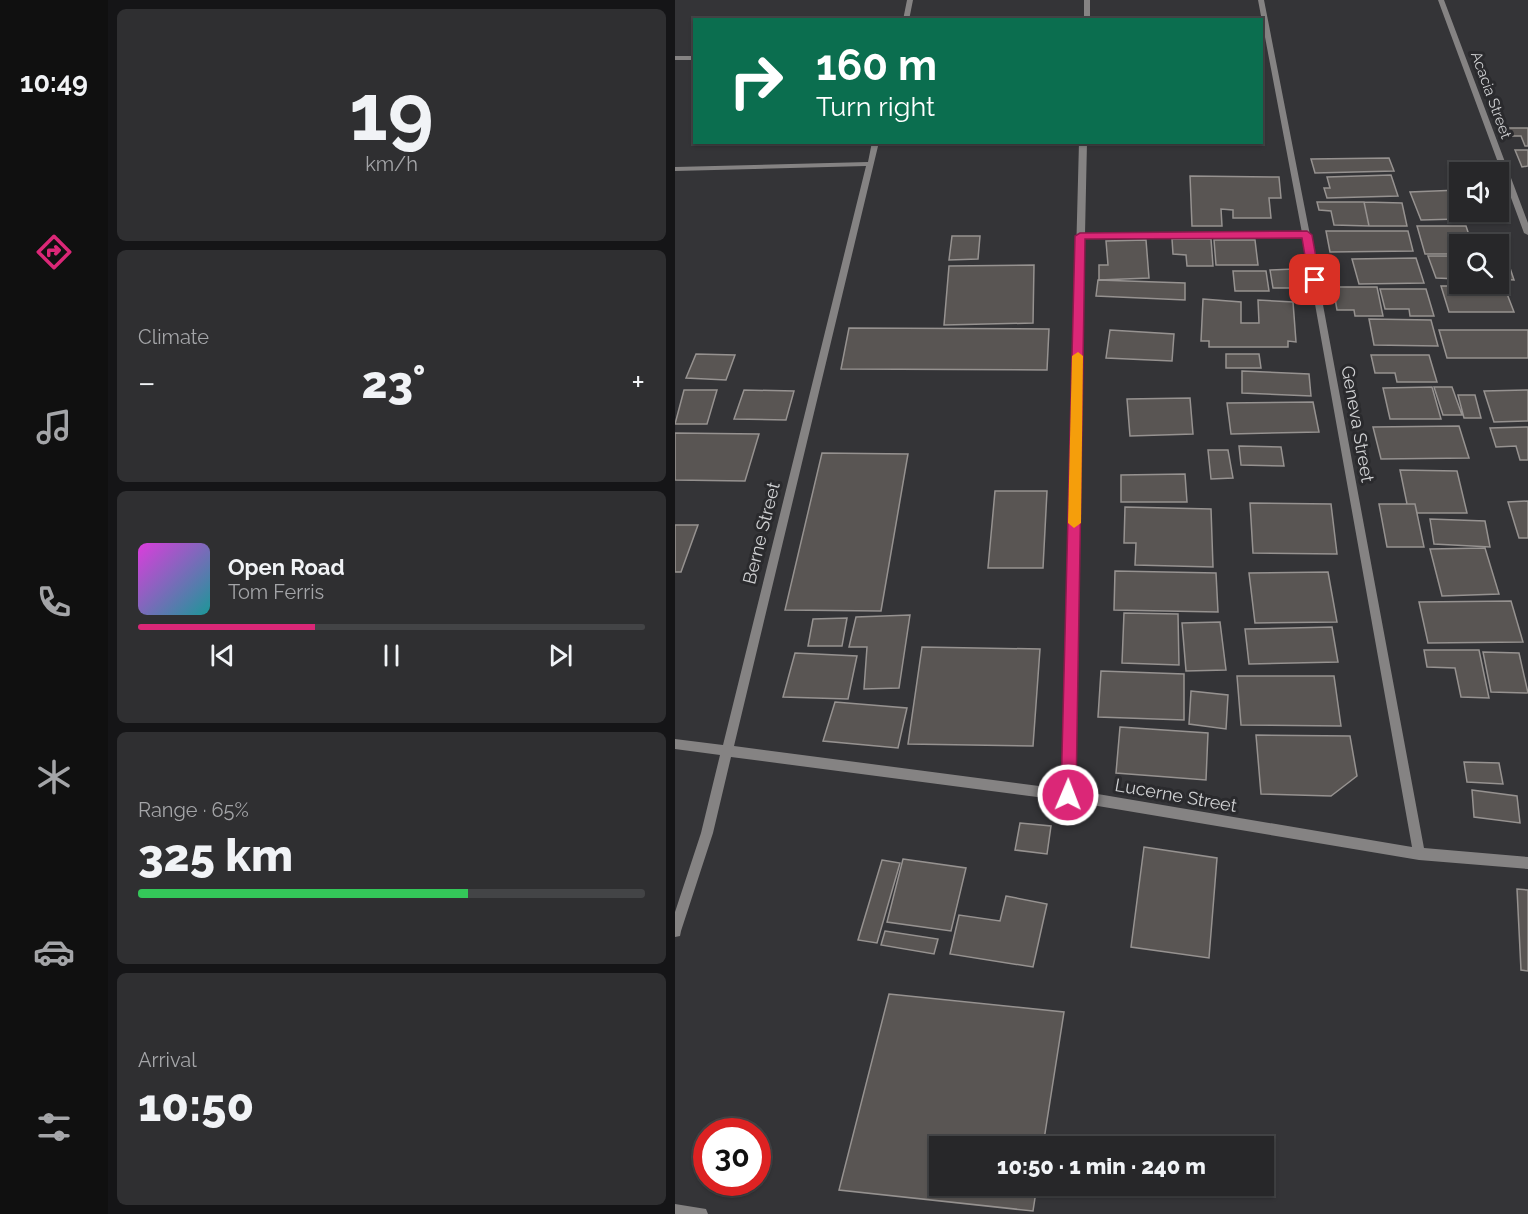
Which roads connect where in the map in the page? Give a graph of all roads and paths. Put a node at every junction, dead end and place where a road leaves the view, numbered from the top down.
1 (910, 0) edge
2 (1087, 0) edge
3 (1261, 0) edge
4 (1441, 0) edge
5 (906, 18) edge
6 (1087, 18) edge
7 (675, 58) edge
8 (693, 58) edge
9 (876, 144) edge
10 (1083, 144) edge
11 (871, 164) junction
12 (675, 169) edge
13 (1528, 233) edge
14 (1307, 235) junction
15 (1080, 236) junction
16 (675, 744) edge
17 (727, 749) junction
18 (1068, 795) junction
19 (1419, 854) junction
20 (1528, 862) edge
21 (675, 931) edge
22 (675, 1211) edge
23 (701, 1214) edge

1 - 5 street
2 - 6 street
3 - 14 street, Geneva Street
4 - 13 street, Acacia Street
7 - 8 street
9 - 11 street, Berne Street
10 - 15 street
11 - 12 street
11 - 17 street, Berne Street
14 - 15 street
14 - 19 street, Geneva Street
15 - 18 street
16 - 17 street, Lucerne Street
17 - 18 street, Lucerne Street
17 - 21 street, Berne Street
18 - 19 street, Lucerne Street
19 - 20 street, Lucerne Street
22 - 23 street

